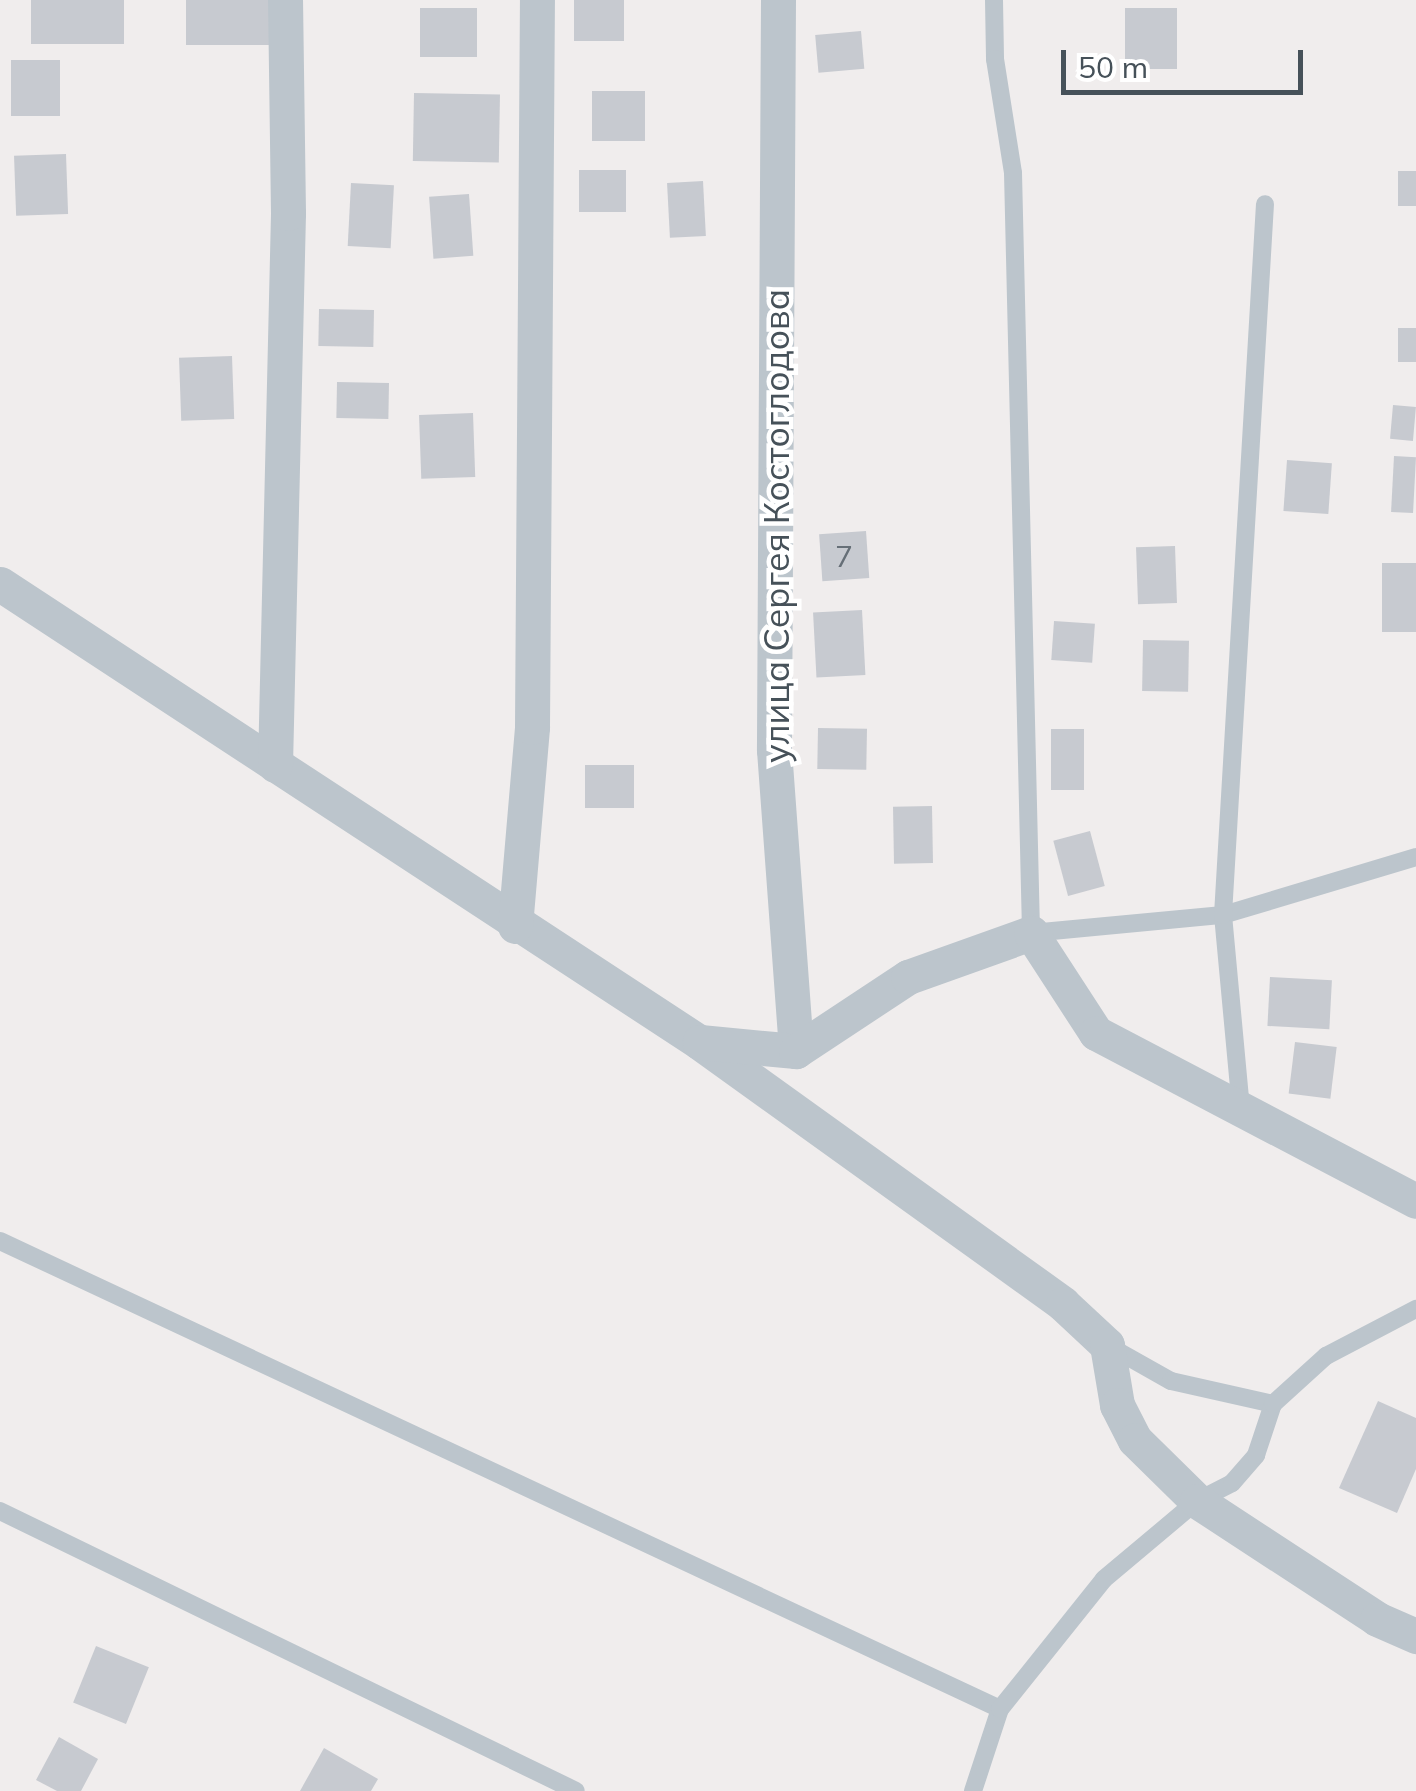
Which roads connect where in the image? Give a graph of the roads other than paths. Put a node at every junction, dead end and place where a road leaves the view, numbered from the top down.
1 (285, 0) edge
2 (537, 0) edge
3 (778, 0) edge
4 (994, 0) edge
5 (1266, 204) dead end
6 (0, 584) edge
7 (275, 765) junction
8 (1416, 858) edge
9 (1222, 915) junction
10 (515, 926) junction
11 (1031, 933) junction
12 (699, 1042) junction
13 (796, 1051) junction
14 (1241, 1109) junction
15 (1416, 1201) edge
16 (0, 1241) edge
17 (1416, 1309) edge
18 (1107, 1346) junction
19 (1274, 1404) junction
20 (1198, 1500) junction
21 (0, 1510) edge
22 (1416, 1636) edge
23 (1000, 1709) junction
24 (576, 1791) edge
25 (972, 1791) edge

1 - 7 street
2 - 10 street
3 - 13 street, улица Сергея Костоглодова
4 - 11 lane
5 - 9 lane
6 - 7 street
7 - 10 street
8 - 9 lane
9 - 11 lane
9 - 14 lane
10 - 12 street
11 - 13 street
11 - 14 street
12 - 13 street
12 - 18 street
14 - 15 street
16 - 23 lane
17 - 19 lane
18 - 19 lane
18 - 20 street
19 - 20 lane
20 - 22 street
20 - 23 lane
21 - 24 lane
23 - 25 lane

